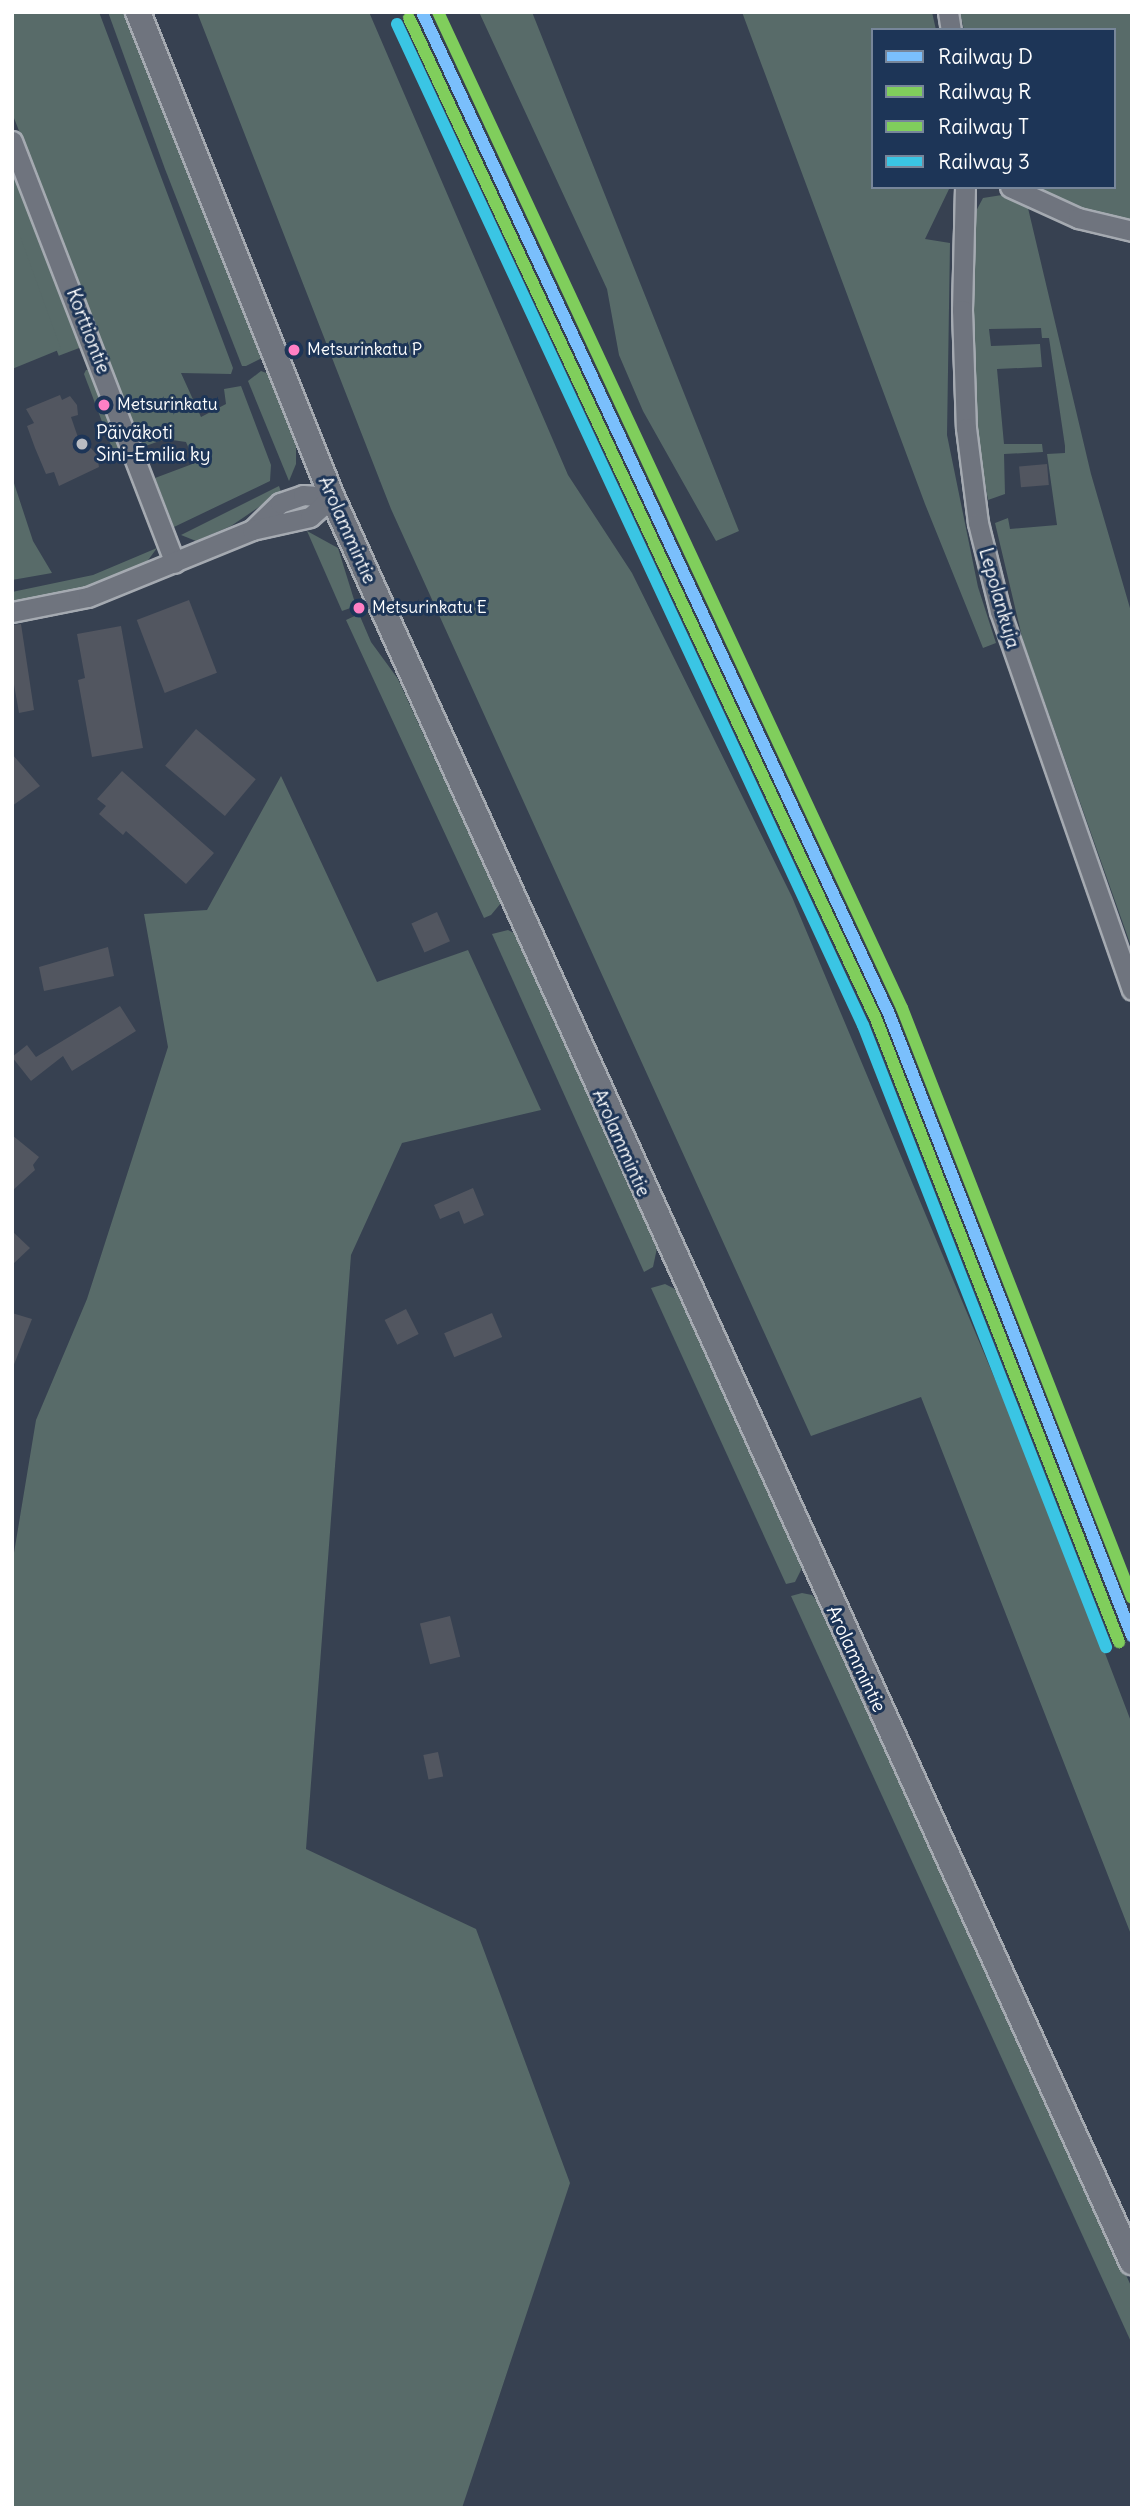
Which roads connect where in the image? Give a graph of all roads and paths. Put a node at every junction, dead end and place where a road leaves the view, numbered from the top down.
1 (138, 12) edge
2 (12, 141) edge
3 (965, 189) edge
4 (1014, 189) edge
5 (1132, 231) edge
6 (332, 497) junction
7 (175, 563) junction
8 (12, 612) edge
9 (1132, 990) edge
10 (1132, 2262) edge

1 - 6 street, Arolammintie
2 - 7 street, Korttiontie
3 - 9 street, Lepolankuja
4 - 5 street
6 - 7 street
6 - 10 street, Arolammintie
7 - 8 street

